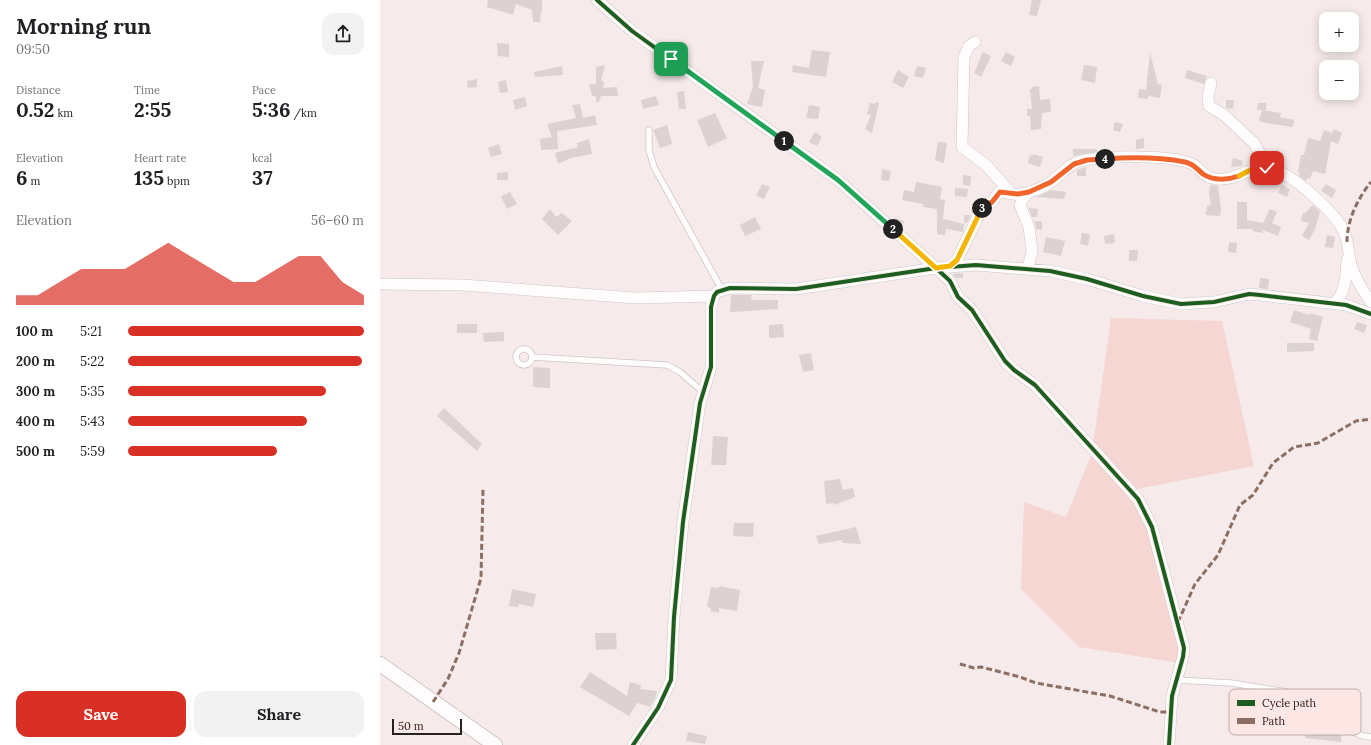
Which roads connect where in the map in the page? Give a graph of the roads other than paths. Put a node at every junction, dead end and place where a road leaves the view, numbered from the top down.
1 (597, 0) edge
2 (974, 42) dead end
3 (1210, 83) dead end
4 (649, 130) dead end
5 (1273, 169) junction
6 (1029, 192) junction
7 (1012, 194) junction
8 (1348, 253) junction
9 (950, 266) junction
10 (936, 268) junction
11 (1028, 268) junction
12 (380, 284) edge
13 (718, 293) junction
14 (1371, 302) edge
15 (1335, 303) junction
16 (1371, 314) edge
17 (532, 357) dead end
18 (703, 392) junction
19 (380, 664) edge
20 (1176, 680) junction
21 (1265, 689) edge
22 (1360, 735) edge
23 (1371, 737) edge
24 (495, 745) edge
25 (633, 745) edge
26 (1169, 745) edge

1 - 10 street
2 - 7 street
3 - 5 street
4 - 13 lane
5 - 6 street
5 - 8 street
6 - 7 street
6 - 11 street
7 - 9 street
8 - 14 street
8 - 15 street
9 - 10 street
9 - 11 street
10 - 13 street
10 - 20 street
11 - 15 street
12 - 13 street
13 - 18 street
15 - 16 street
17 - 18 lane
18 - 25 street
19 - 24 street
20 - 21 lane
20 - 26 street
22 - 23 lane

